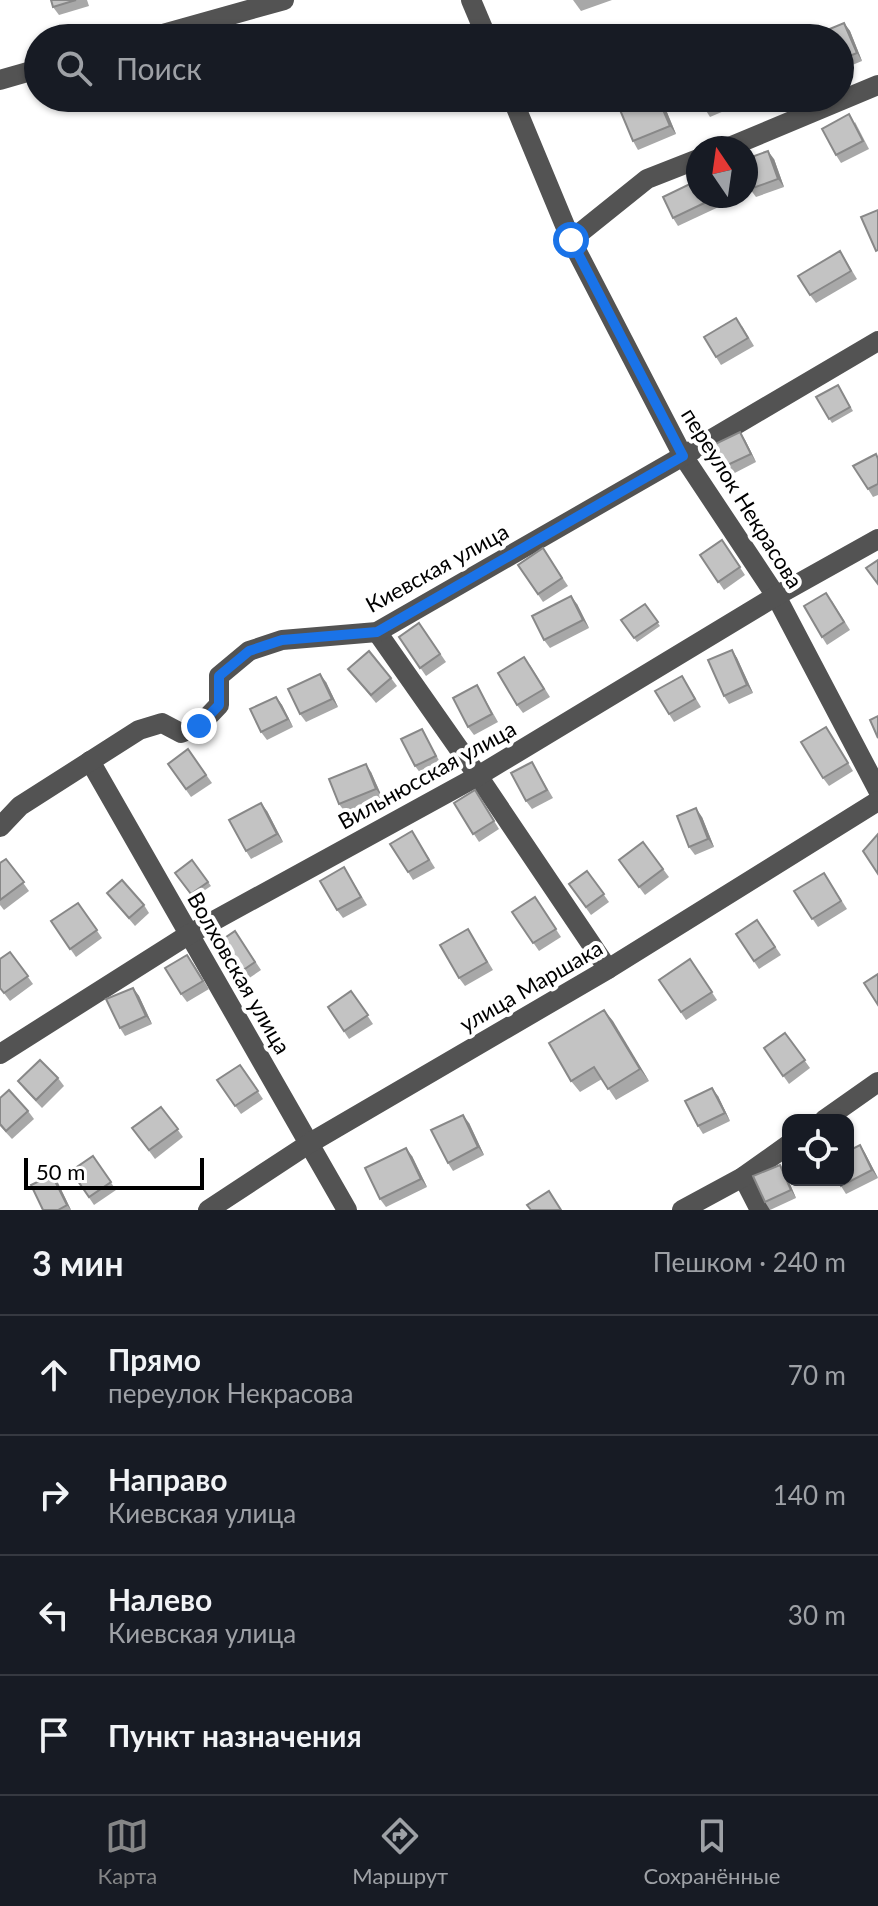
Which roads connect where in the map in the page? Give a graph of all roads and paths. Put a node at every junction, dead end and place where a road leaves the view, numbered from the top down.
1 (284, 0) edge
2 (471, 0) edge
3 (199, 24) edge
4 (481, 24) edge
5 (24, 73) edge
6 (0, 80) edge
7 (878, 85) edge
8 (854, 95) edge
9 (518, 112) edge
10 (813, 112) edge
11 (756, 136) edge
12 (686, 164) edge
13 (571, 240) junction
14 (878, 341) edge
15 (683, 456) junction
16 (878, 539) edge
17 (776, 596) junction
18 (377, 632) junction
19 (90, 761) junction
20 (478, 776) junction
21 (878, 790) edge
22 (878, 801) edge
23 (0, 827) edge
24 (188, 935) junction
25 (608, 969) junction
26 (0, 1054) edge
27 (878, 1082) edge
28 (833, 1114) edge
29 (310, 1143) junction
30 (782, 1149) edge
31 (743, 1177) junction
32 (208, 1210) edge
33 (347, 1210) edge
34 (682, 1210) edge
35 (760, 1210) edge

1 - 3 street
2 - 4 street
5 - 6 street
7 - 8 street
9 - 13 street, переулок Некрасова
10 - 11 street
12 - 13 street
13 - 15 street, переулок Некрасова
14 - 15 street, Киевская улица
15 - 17 street, переулок Некрасова
15 - 18 street, Киевская улица
16 - 17 street, Вильнюсская улица
17 - 20 street, Вильнюсская улица
17 - 21 street, переулок Некрасова
18 - 19 street, Киевская улица
18 - 20 street
19 - 23 street, Киевская улица
19 - 24 street, Волховская улица
20 - 24 street, Вильнюсская улица
20 - 25 street
22 - 25 street, улица Маршака
24 - 26 street, Вильнюсская улица
24 - 29 street, Волховская улица
25 - 29 street, улица Маршака
27 - 28 street
29 - 32 street, улица Маршака
29 - 33 street, Волховская улица
30 - 31 street
31 - 34 street
31 - 35 street

